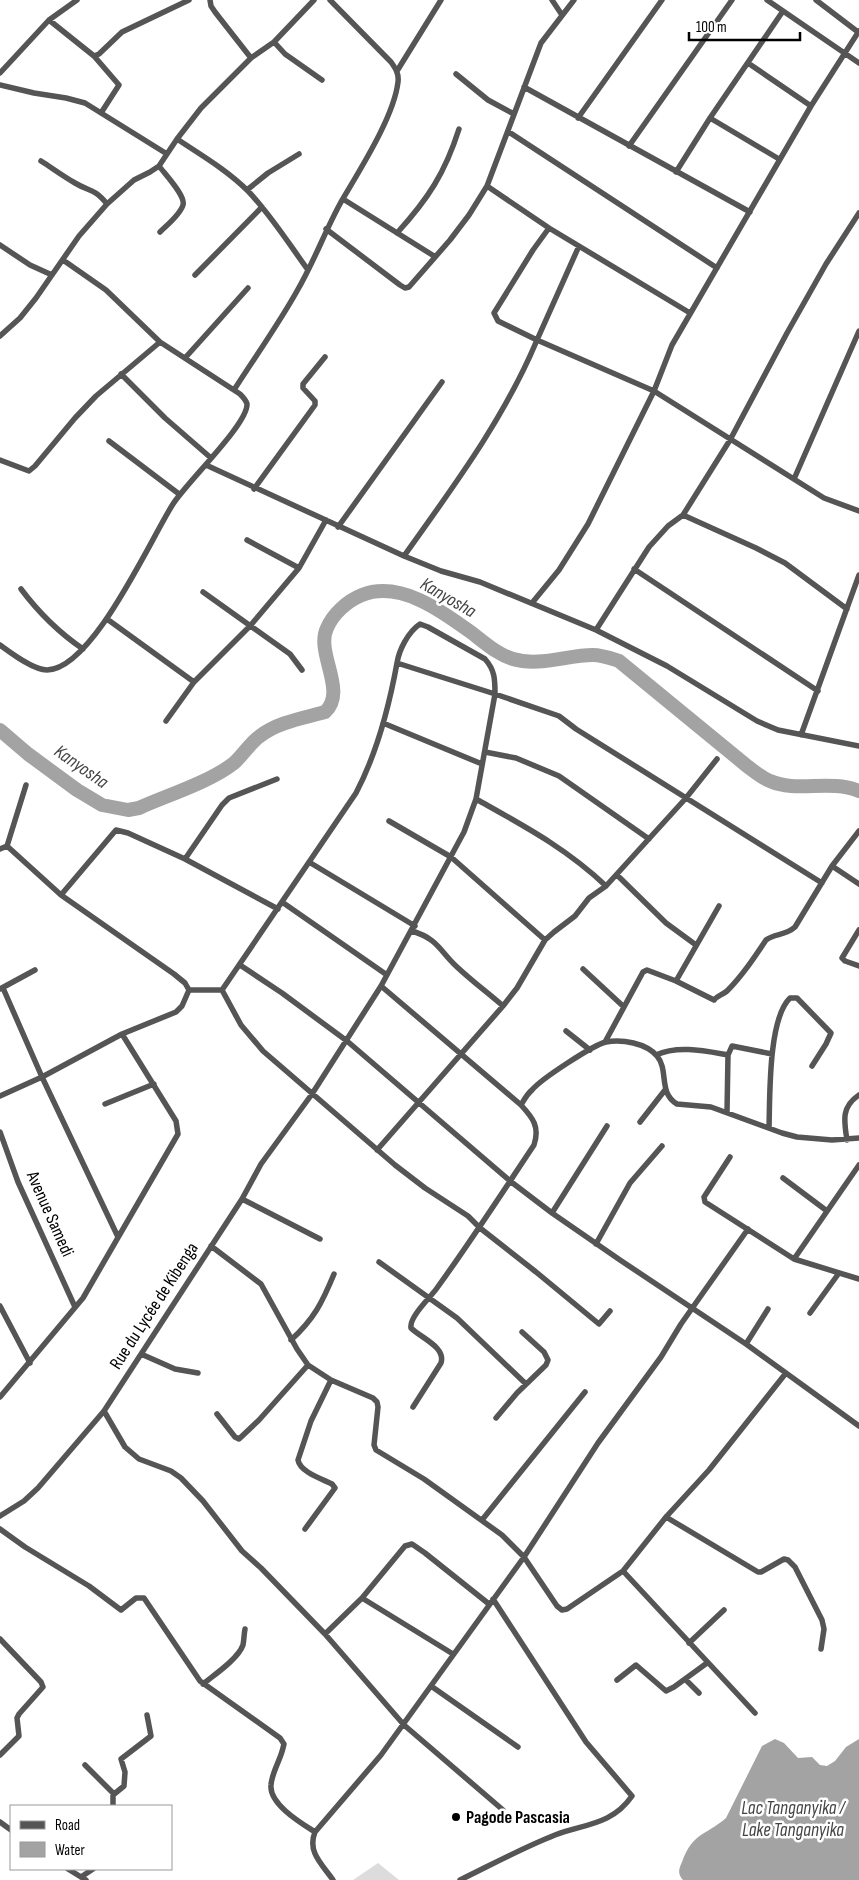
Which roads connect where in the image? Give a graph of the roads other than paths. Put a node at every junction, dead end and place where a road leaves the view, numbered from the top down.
1 (77, 0) edge
2 (189, 0) edge
3 (210, 0) edge
4 (314, 0) edge
5 (330, 0) edge
6 (440, 0) edge
7 (552, 0) edge
8 (574, 0) edge
9 (662, 0) edge
10 (732, 0) edge
11 (767, 0) edge
12 (816, 0) edge
13 (828, 0) edge
14 (824, 6) junction
15 (783, 11) junction
16 (562, 15) junction
17 (49, 20) junction
18 (859, 32) edge
19 (274, 42) junction
20 (844, 53) junction
21 (94, 56) junction
22 (251, 58) junction
23 (748, 63) junction
24 (859, 63) edge
25 (397, 71) junction
26 (0, 73) edge
27 (456, 74) dead end
28 (322, 80) dead end
29 (0, 84) edge
30 (524, 88) junction
31 (811, 106) junction
32 (101, 113) junction
33 (514, 114) junction
34 (578, 118) junction
35 (710, 118) junction
36 (459, 130) dead end
37 (509, 132) junction
38 (177, 139) junction
39 (629, 146) junction
40 (167, 154) junction
41 (299, 154) dead end
42 (779, 159) junction
43 (41, 161) dead end
44 (159, 166) junction
45 (676, 172) junction
46 (487, 186) junction
47 (247, 190) junction
48 (343, 199) junction
49 (107, 204) junction
50 (262, 207) junction
51 (750, 212) junction
52 (859, 213) edge
53 (549, 228) junction
54 (326, 229) junction
55 (160, 232) dead end
56 (397, 233) junction
57 (0, 245) edge
58 (579, 246) junction
59 (434, 256) junction
60 (63, 260) junction
61 (717, 268) junction
62 (308, 270) junction
63 (52, 275) junction
64 (195, 275) dead end
65 (248, 288) dead end
66 (690, 313) junction
67 (859, 331) edge
68 (0, 336) edge
69 (537, 340) junction
70 (160, 342) junction
71 (325, 357) dead end
72 (185, 358) junction
73 (121, 374) junction
74 (442, 382) dead end
75 (234, 390) junction
76 (654, 391) junction
77 (730, 440) junction
78 (109, 441) dead end
79 (211, 458) junction
80 (0, 460) edge
81 (206, 465) junction
82 (794, 479) junction
83 (254, 489) junction
84 (179, 494) junction
85 (859, 511) edge
86 (683, 514) junction
87 (326, 520) junction
88 (338, 527) junction
89 (247, 540) dead end
90 (404, 556) junction
91 (299, 568) junction
92 (634, 569) junction
93 (859, 574) edge
94 (21, 589) dead end
95 (203, 592) dead end
96 (532, 603) junction
97 (847, 609) junction
98 (107, 619) junction
99 (250, 626) junction
100 (596, 630) junction
101 (0, 645) edge
102 (83, 648) junction
103 (397, 663) junction
104 (302, 670) dead end
105 (194, 682) junction
106 (818, 690) junction
107 (495, 694) junction
108 (166, 721) dead end
109 (384, 723) junction
110 (801, 735) junction
111 (859, 746) edge
112 (485, 752) junction
113 (716, 759) dead end
114 (482, 764) junction
115 (277, 779) dead end
116 (26, 785) dead end
117 (686, 798) junction
118 (476, 799) junction
119 (389, 821) dead end
120 (859, 830) edge
121 (650, 839) junction
122 (6, 846) junction
123 (0, 849) edge
124 (451, 857) junction
125 (185, 860) junction
126 (309, 862) junction
127 (832, 866) junction
128 (617, 875) junction
129 (822, 882) junction
130 (859, 884) edge
131 (606, 886) junction
132 (60, 895) junction
133 (282, 902) junction
134 (719, 906) dead end
135 (278, 909) junction
136 (413, 928) junction
137 (859, 930) edge
138 (545, 940) junction
139 (696, 945) junction
140 (240, 965) junction
141 (859, 966) edge
142 (583, 969) dead end
143 (35, 970) dead end
144 (387, 975) junction
145 (676, 981) junction
146 (381, 986) junction
147 (1, 989) edge
148 (189, 990) junction
149 (222, 990) junction
150 (503, 1006) junction
151 (624, 1007) junction
152 (566, 1031) dead end
153 (122, 1034) junction
154 (347, 1041) junction
155 (605, 1042) junction
156 (590, 1050) junction
157 (772, 1054) junction
158 (462, 1055) junction
159 (656, 1055) junction
160 (728, 1055) junction
161 (812, 1066) dead end
162 (42, 1077) junction
163 (154, 1084) junction
164 (665, 1090) junction
165 (312, 1094) junction
166 (859, 1095) edge
167 (0, 1096) edge
168 (419, 1101) junction
169 (104, 1104) dead end
170 (521, 1106) junction
171 (728, 1112) junction
172 (640, 1122) dead end
173 (607, 1126) dead end
174 (768, 1128) junction
175 (0, 1132) edge
176 (859, 1138) edge
177 (847, 1140) junction
178 (662, 1146) dead end
179 (377, 1150) junction
180 (730, 1157) dead end
181 (859, 1165) edge
182 (783, 1178) dead end
183 (510, 1181) junction
184 (242, 1199) junction
185 (827, 1211) junction
186 (552, 1213) junction
187 (480, 1228) junction
188 (748, 1229) junction
189 (118, 1237) junction
190 (320, 1239) dead end
191 (596, 1244) junction
192 (211, 1246) junction
193 (794, 1259) junction
194 (379, 1262) dead end
195 (334, 1274) dead end
196 (839, 1274) junction
197 (859, 1279) edge
198 (430, 1298) junction
199 (0, 1306) edge
200 (75, 1307) junction
201 (694, 1307) junction
202 (768, 1309) dead end
203 (610, 1311) dead end
204 (810, 1313) dead end
205 (522, 1332) dead end
206 (291, 1340) junction
207 (746, 1344) junction
208 (141, 1354) junction
209 (30, 1363) junction
210 (308, 1365) junction
211 (198, 1373) dead end
212 (786, 1373) junction
213 (331, 1380) junction
214 (526, 1384) junction
215 (585, 1392) dead end
216 (0, 1397) edge
217 (413, 1407) dead end
218 (104, 1411) junction
219 (217, 1414) dead end
220 (496, 1418) dead end
221 (859, 1426) edge
222 (0, 1516) edge
223 (666, 1517) junction
224 (482, 1520) junction
225 (304, 1529) dead end
226 (0, 1530) edge
227 (524, 1557) junction
228 (624, 1571) junction
229 (362, 1598) junction
230 (491, 1602) junction
231 (724, 1610) dead end
232 (245, 1629) dead end
233 (325, 1634) junction
234 (0, 1639) edge
235 (689, 1643) junction
236 (821, 1649) dead end
237 (453, 1654) junction
238 (707, 1663) junction
239 (686, 1678) junction
240 (617, 1680) dead end
241 (203, 1684) junction
242 (431, 1686) junction
243 (699, 1693) dead end
244 (755, 1713) dead end
245 (147, 1715) dead end
246 (404, 1724) junction
247 (518, 1747) dead end
248 (0, 1755) edge
249 (85, 1765) dead end
250 (114, 1794) junction
251 (113, 1805) edge
252 (503, 1810) dead end
253 (315, 1832) junction
254 (70, 1870) edge
255 (83, 1878) edge
256 (333, 1880) edge
257 (460, 1880) edge

1 - 17 street
2 - 21 street
3 - 22 street
4 - 19 street
5 - 25 street
6 - 25 street
7 - 16 street
8 - 16 street
9 - 34 street
10 - 39 street
11 - 15 street
12 - 14 street
13 - 14 street
14 - 18 street
15 - 20 street
15 - 23 street
16 - 30 street
17 - 21 street
17 - 26 street
18 - 20 street
19 - 22 street
19 - 28 street
20 - 24 street
20 - 31 street
21 - 32 street
22 - 38 street
23 - 31 street
23 - 35 street
25 - 48 street
27 - 33 street
29 - 32 street
30 - 33 street
30 - 34 street
31 - 42 street
32 - 40 street
33 - 37 street
34 - 39 street
35 - 42 street
35 - 45 street
36 - 56 street
37 - 46 street
37 - 61 street
38 - 40 street
38 - 47 street
39 - 45 street
40 - 44 street
41 - 47 street
42 - 51 street
43 - 49 street
44 - 49 street
44 - 55 street
45 - 51 street
46 - 53 street
46 - 59 street
47 - 50 street
48 - 54 street
48 - 56 street
49 - 60 street
50 - 62 street
50 - 64 street
51 - 61 street
52 - 77 street
53 - 58 street
53 - 69 street
54 - 59 street
54 - 62 street
56 - 59 street
57 - 63 street
58 - 66 street
58 - 69 street
60 - 63 street
60 - 70 street
61 - 66 street
62 - 75 street
63 - 68 street
65 - 72 street
66 - 76 street
67 - 82 street
69 - 76 street
69 - 90 street
70 - 72 street
70 - 73 street
71 - 83 street
72 - 75 street
73 - 79 street
73 - 80 street
74 - 88 street
75 - 79 street
76 - 77 street
76 - 96 street
77 - 82 street
77 - 86 street
78 - 84 street
79 - 81 street
81 - 83 street
81 - 84 street
82 - 85 street
83 - 87 street
84 - 98 street
86 - 92 street
86 - 97 street
87 - 88 street
87 - 91 street
88 - 90 street
89 - 91 street
90 - 96 street
91 - 99 street
92 - 100 street
92 - 106 street
93 - 97 street
94 - 102 street
95 - 99 street
96 - 100 street
97 - 106 street
98 - 102 street
98 - 105 street
99 - 104 street
99 - 105 street
100 - 110 street
101 - 102 street
103 - 107 street
103 - 107 street, Rue du Lycée de Kibenga
103 - 109 street
105 - 108 street
106 - 110 street
107 - 112 street, Rue du Lycée de Kibenga
107 - 117 street
109 - 114 street
109 - 126 street
110 - 111 street
112 - 114 street, Rue du Lycée de Kibenga
112 - 121 street
113 - 117 street
114 - 118 street, Rue du Lycée de Kibenga
115 - 125 street
116 - 122 street
117 - 121 street
117 - 129 street
118 - 124 street, Rue du Lycée de Kibenga
118 - 131 street
119 - 124 street
120 - 127 street
121 - 128 street
122 - 123 street
122 - 132 street
124 - 136 street, Rue du Lycée de Kibenga
124 - 138 street
125 - 132 street
125 - 135 street
126 - 133 street
126 - 136 street
127 - 129 street
127 - 130 street
128 - 131 street
128 - 139 street
129 - 145 street
131 - 138 street
132 - 148 street
133 - 135 street
133 - 144 street
134 - 139 street
135 - 140 street
136 - 144 street, Rue du Lycée de Kibenga
136 - 150 street
137 - 141 street
138 - 150 street
139 - 145 street
140 - 149 street
140 - 154 street
142 - 151 street
143 - 147 street
144 - 146 street, Rue du Lycée de Kibenga
145 - 151 street
146 - 154 street, Rue du Lycée de Kibenga
146 - 158 street
147 - 162 street
148 - 149 street
148 - 153 street
149 - 165 street
150 - 158 street
151 - 155 street
152 - 156 street
153 - 162 street
153 - 163 street
154 - 165 street, Rue du Lycée de Kibenga
154 - 168 street
155 - 156 street
155 - 159 street
156 - 170 street
157 - 160 street
157 - 161 street
157 - 174 street
158 - 168 street
158 - 170 street
159 - 160 street
159 - 164 street
160 - 171 street
162 - 167 street
162 - 189 street
163 - 169 street
163 - 189 street
164 - 171 street
164 - 172 street
165 - 179 street
165 - 184 street, Rue du Lycée de Kibenga
166 - 177 street
168 - 179 street
168 - 183 street
170 - 183 street
171 - 174 street
173 - 186 street
174 - 177 street
175 - 200 street, Avenue Samedi
176 - 177 street
178 - 191 street
179 - 187 street
180 - 188 street
181 - 185 street
182 - 185 street
183 - 186 street
183 - 187 street
184 - 190 street
184 - 192 street, Rue du Lycée de Kibenga
185 - 193 street
186 - 191 street
187 - 198 street
187 - 203 street
188 - 193 street
188 - 201 street
189 - 200 street
191 - 201 street
192 - 206 street
192 - 208 street, Rue du Lycée de Kibenga
193 - 196 street
194 - 198 street
195 - 206 street
196 - 197 street
196 - 204 street
198 - 214 street
198 - 217 street
199 - 209 street
200 - 209 street
201 - 207 street
201 - 227 street
202 - 207 street
205 - 214 street
206 - 210 street
207 - 212 street
208 - 211 street
208 - 218 street, Rue du Lycée de Kibenga
209 - 216 street
210 - 213 street
210 - 219 street
212 - 221 street
212 - 223 street
213 - 224 street
213 - 225 street
214 - 220 street
215 - 224 street
218 - 222 street, Rue du Lycée de Kibenga
218 - 233 street
223 - 228 street
223 - 236 street
224 - 227 street
226 - 241 street
227 - 228 street
227 - 230 street
228 - 235 street
229 - 230 street
229 - 233 street
229 - 237 street
230 - 237 street
230 - 257 street
231 - 235 street
232 - 241 street
233 - 246 street
234 - 248 street
235 - 238 street
237 - 242 street
238 - 239 street
238 - 244 street
239 - 240 street
239 - 243 street
241 - 253 street
242 - 246 street
242 - 247 street
245 - 250 street
246 - 252 street
246 - 253 street
249 - 250 street
250 - 251 street
253 - 256 street
254 - 255 street

